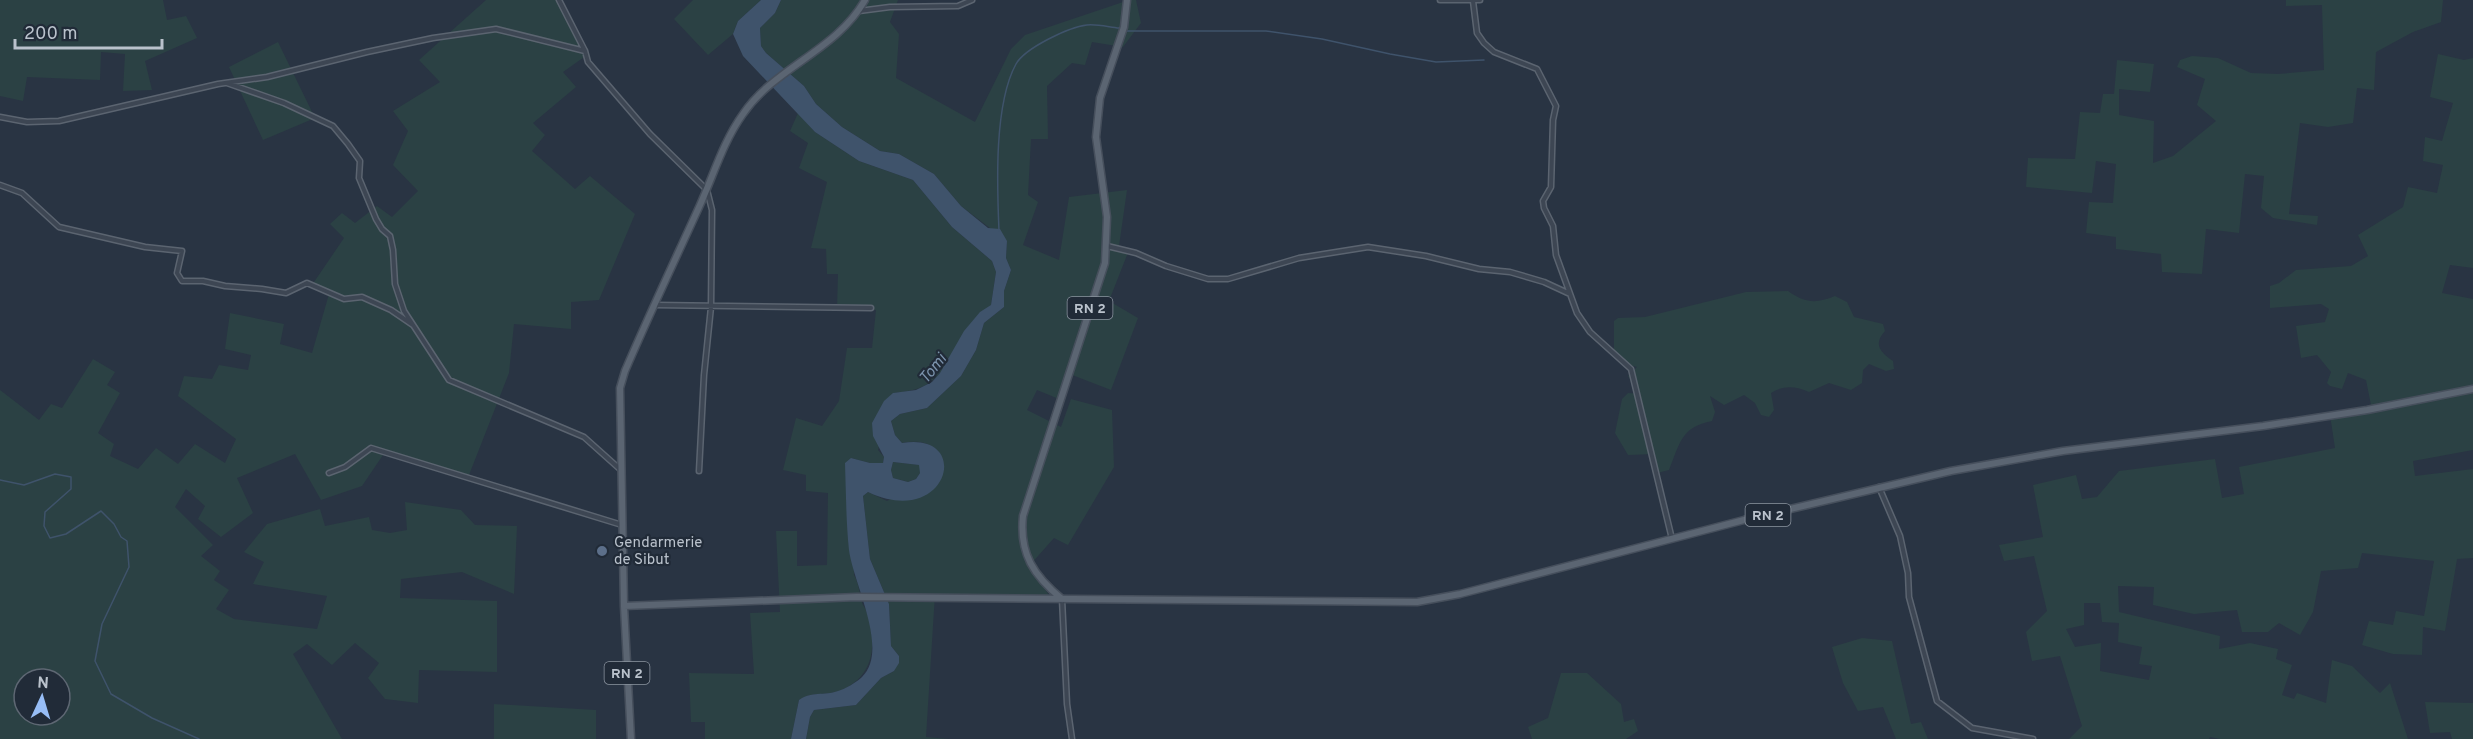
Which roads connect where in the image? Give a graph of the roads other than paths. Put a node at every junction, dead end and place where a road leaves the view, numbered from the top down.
1 (559, 0) edge
2 (865, 0) edge
3 (972, 0) edge
4 (1127, 0) edge
5 (1440, 0) edge
6 (1480, 0) edge
7 (1473, 1) edge
8 (859, 11) junction
9 (585, 51) junction
10 (227, 82) junction
11 (0, 117) edge
12 (0, 185) edge
13 (707, 190) junction
14 (1107, 246) junction
15 (1570, 294) junction
16 (655, 305) junction
17 (711, 307) junction
18 (871, 308) dead end
19 (423, 336) junction
20 (2473, 389) edge
21 (622, 471) junction
22 (699, 471) dead end
23 (329, 473) dead end
24 (1879, 487) junction
25 (622, 525) junction
26 (1672, 539) junction
27 (1062, 599) junction
28 (624, 606) junction
29 (631, 739) edge
30 (1072, 739) edge
31 (2033, 739) edge

1 - 9 street
2 - 8 main road, RN 2
3 - 8 street
4 - 14 main road, RN 2
5 - 7 street
6 - 7 street
7 - 15 street
8 - 13 main road, RN 2
9 - 10 street
9 - 13 street
10 - 11 street
10 - 19 street
12 - 19 street
13 - 16 main road, RN 2
13 - 17 street
14 - 15 street
14 - 27 main road, RN 2
15 - 26 street
16 - 17 street
16 - 21 main road, RN 2
17 - 18 street
17 - 22 street
19 - 21 street
20 - 24 main road, RN 2
21 - 25 main road, RN 2
23 - 25 street
24 - 26 main road, RN 2
24 - 31 street
25 - 28 main road, RN 2
26 - 27 main road, RN 2
27 - 28 main road, RN 2
27 - 30 street
28 - 29 main road, RN 2

